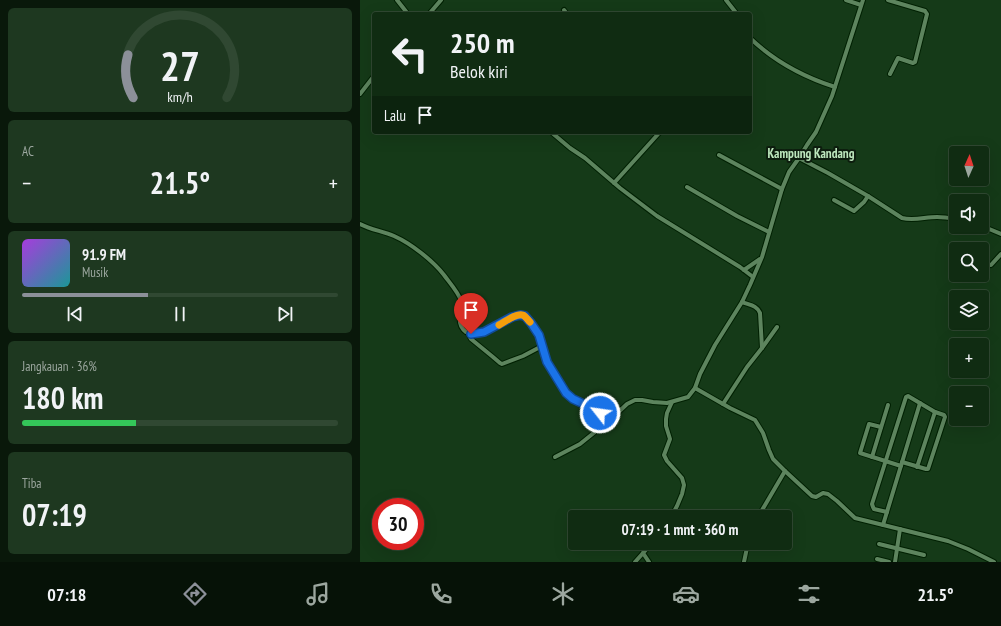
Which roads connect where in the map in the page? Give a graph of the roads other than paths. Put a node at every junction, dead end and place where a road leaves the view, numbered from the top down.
1 (397, 0) edge
2 (441, 0) edge
3 (726, 0) edge
4 (846, 0) edge
5 (863, 0) edge
6 (888, 0) edge
7 (861, 5) junction
8 (406, 12) edge
9 (431, 12) edge
10 (735, 12) edge
11 (752, 40) edge
12 (890, 74) dead end
13 (372, 79) edge
14 (835, 87) junction
15 (360, 94) edge
16 (554, 134) edge
17 (658, 134) edge
18 (719, 155) dead end
19 (799, 158) junction
20 (614, 183) junction
21 (687, 187) dead end
22 (782, 189) junction
23 (868, 196) junction
24 (834, 200) dead end
25 (949, 218) edge
26 (360, 224) edge
27 (989, 229) edge
28 (768, 232) junction
29 (1001, 234) edge
30 (1001, 254) edge
31 (762, 257) junction
32 (991, 265) dead end
33 (744, 270) junction
34 (753, 277) junction
35 (742, 302) junction
36 (777, 327) dead end
37 (468, 333) junction
38 (542, 346) junction
39 (762, 348) junction
40 (695, 388) junction
41 (672, 402) junction
42 (920, 403) junction
43 (723, 404) junction
44 (888, 405) dead end
45 (935, 412) junction
46 (611, 419) junction
47 (881, 427) junction
48 (872, 457) junction
49 (555, 458) dead end
50 (886, 461) junction
51 (902, 464) junction
52 (917, 467) junction
53 (785, 471) junction
54 (675, 510) edge
55 (762, 510) edge
56 (887, 512) junction
57 (883, 525) junction
58 (900, 529) junction
59 (879, 544) dead end
60 (897, 548) junction
61 (648, 550) edge
62 (747, 550) edge
63 (645, 555) junction
64 (924, 555) dead end
65 (877, 559) dead end
66 (746, 561) edge
67 (635, 562) edge
68 (649, 562) edge
69 (889, 562) edge
70 (894, 562) edge
71 (994, 562) edge

1 - 8 street
2 - 9 street
3 - 10 street
4 - 7 street
5 - 7 street
6 - 12 street
7 - 14 street
11 - 14 street
13 - 15 street
14 - 19 street
16 - 20 street
17 - 20 street
18 - 22 street
19 - 22 street
19 - 23 street
20 - 33 street
21 - 28 street
22 - 28 street
23 - 24 street
23 - 25 street
26 - 37 street
27 - 29 street
28 - 31 street
30 - 32 street
31 - 33 street
31 - 34 street
33 - 34 street
34 - 35 street
35 - 39 street
35 - 40 street
36 - 39 street
37 - 38 street
37 - 38 street
38 - 46 street
39 - 43 street
40 - 41 street
40 - 43 street
41 - 46 street
41 - 54 street
42 - 45 street
42 - 50 street
42 - 51 street
43 - 53 street
44 - 47 street
45 - 52 street
45 - 52 street
46 - 49 street
47 - 48 street
47 - 48 street
48 - 50 street
50 - 51 street
50 - 56 street
51 - 52 street
51 - 56 street
53 - 55 street
53 - 57 street
56 - 57 street
57 - 58 street
58 - 60 street
58 - 71 street
59 - 60 street
60 - 64 street
60 - 70 street
61 - 63 street
62 - 66 street
63 - 67 street
63 - 68 street
65 - 69 street

